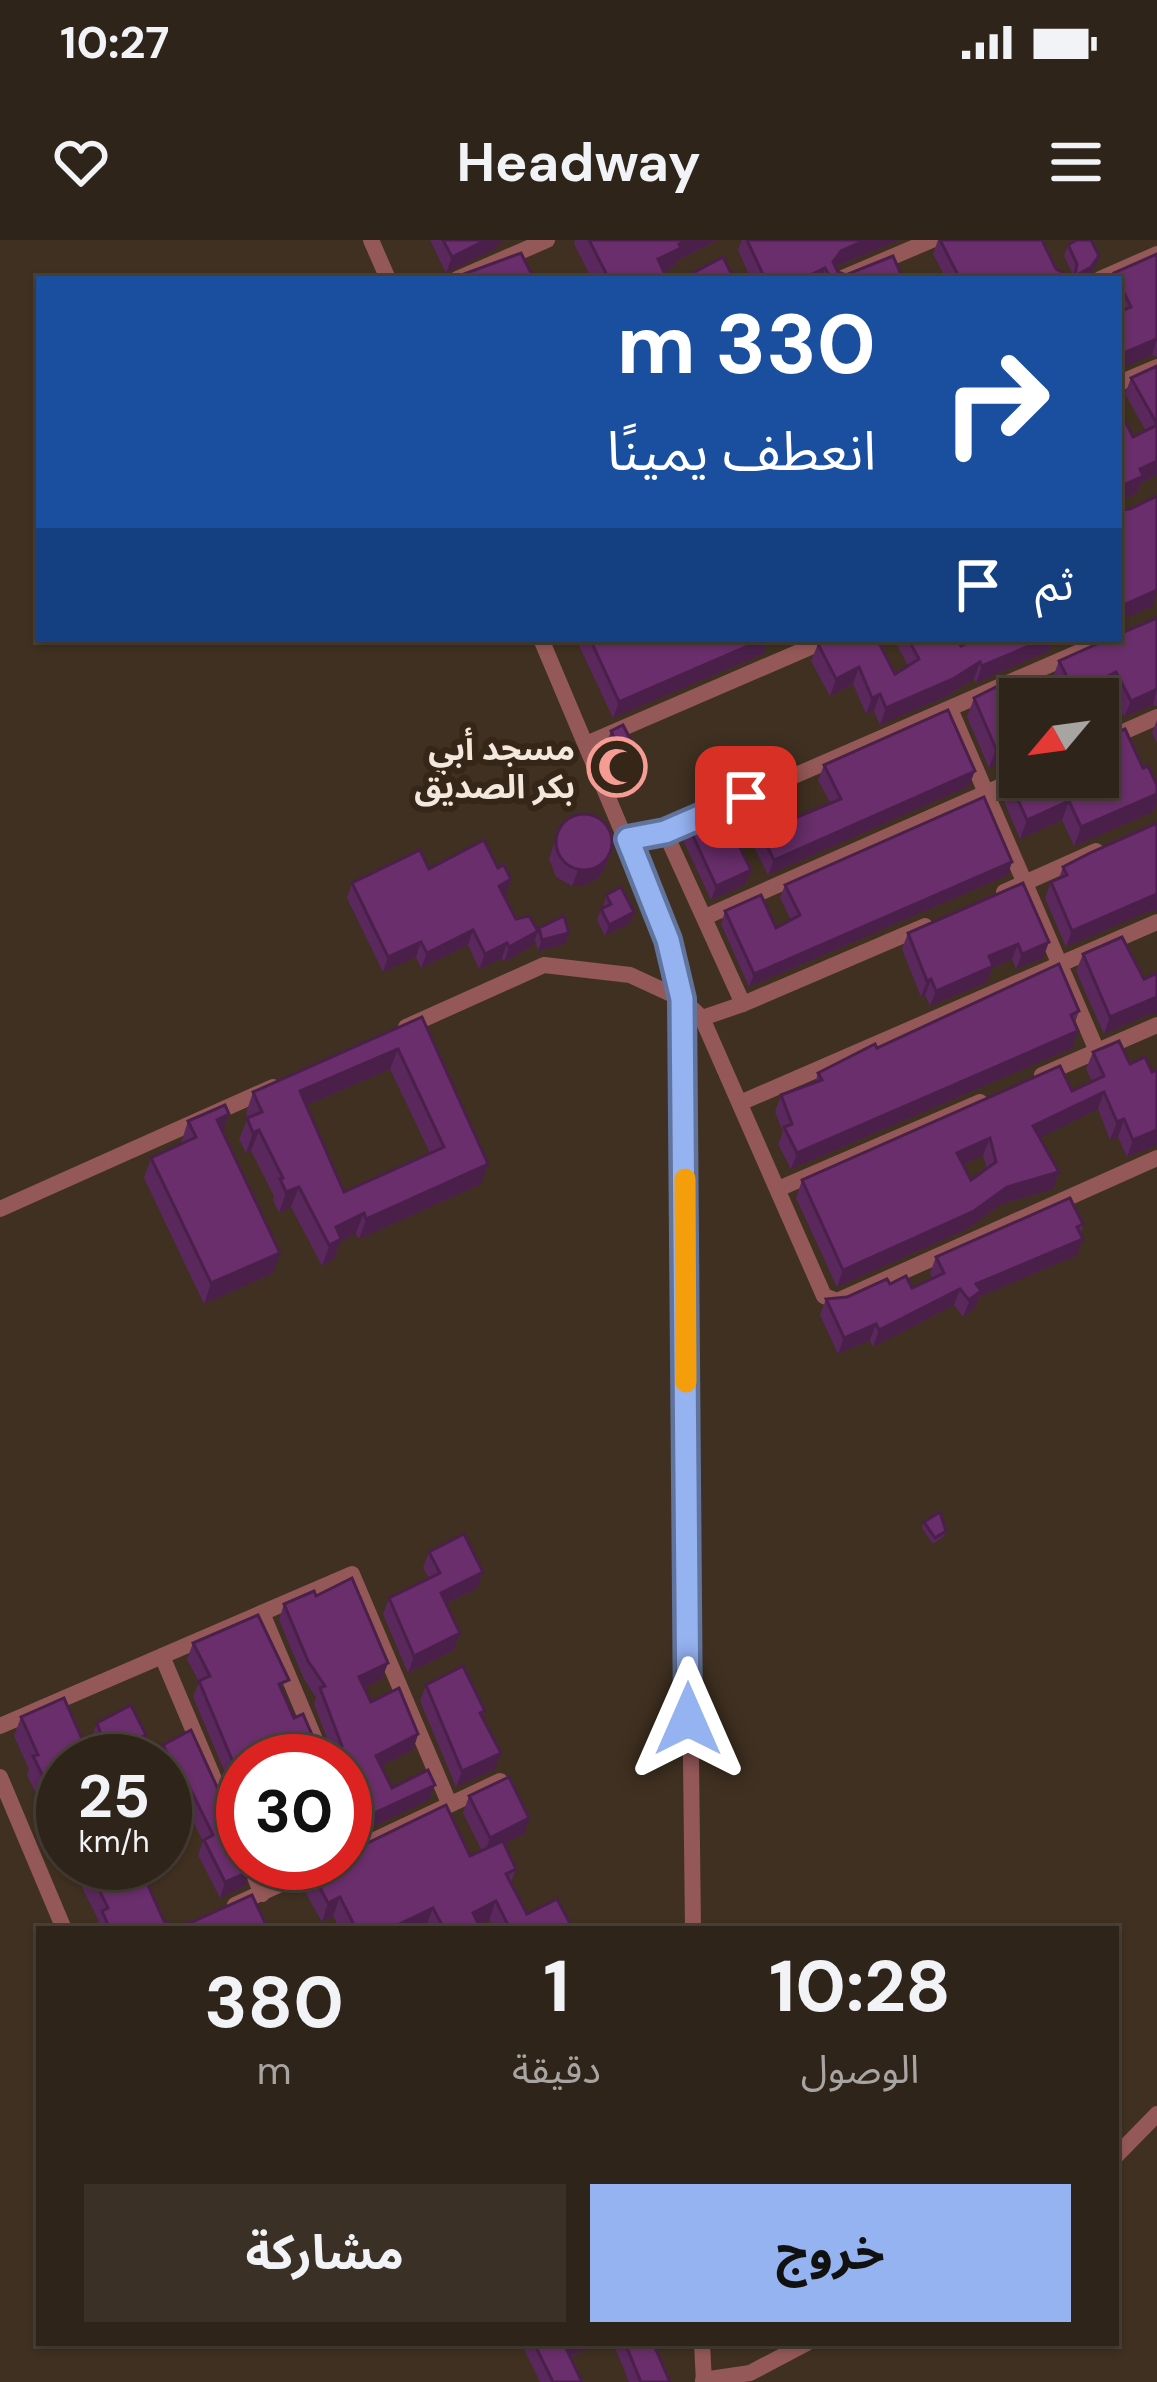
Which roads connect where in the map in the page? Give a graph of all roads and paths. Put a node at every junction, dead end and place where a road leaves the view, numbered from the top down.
1 (371, 240) edge
2 (547, 240) edge
3 (932, 240) edge
4 (1157, 254) edge
5 (387, 276) edge
6 (464, 276) edge
7 (847, 276) edge
8 (1107, 276) edge
9 (1157, 367) edge
10 (1122, 382) edge
11 (542, 642) edge
12 (822, 642) edge
13 (1102, 642) edge
14 (950, 709) junction
15 (1157, 717) edge
16 (1119, 734) edge
17 (586, 744) junction
18 (999, 787) edge
19 (986, 793) junction
20 (665, 832) junction
21 (628, 839) junction
22 (1119, 841) edge
23 (1024, 883) junction
24 (981, 902) edge
25 (705, 917) junction
26 (938, 920) edge
27 (1157, 922) edge
28 (1060, 965) junction
29 (682, 999) junction
30 (743, 1004) junction
31 (702, 1018) junction
32 (1157, 1025) edge
33 (392, 1033) edge
34 (1096, 1052) junction
35 (1033, 1079) edge
36 (283, 1082) edge
37 (991, 1097) edge
38 (740, 1103) junction
39 (1157, 1158) edge
40 (778, 1189) junction
41 (0, 1209) edge
42 (262, 1612) junction
43 (162, 1656) junction
44 (63, 1698) junction
45 (73, 1719) edge
46 (0, 1726) edge
47 (313, 1734) edge
48 (0, 1777) edge
49 (500, 1781) edge
50 (216, 1784) edge
51 (448, 1803) junction
52 (372, 1841) edge
53 (260, 1890) edge
54 (270, 1890) edge
55 (262, 1894) junction
56 (222, 1911) edge
57 (63, 1926) edge
58 (693, 1926) edge
59 (1156, 2114) edge
60 (1119, 2153) edge
61 (703, 2346) edge
62 (801, 2346) edge
63 (704, 2381) edge

1 - 5 street
2 - 6 street
3 - 7 street
4 - 8 street
9 - 10 street
11 - 17 street
12 - 17 street
13 - 14 street
14 - 19 street
14 - 20 street
15 - 16 street
17 - 21 street
18 - 19 street
19 - 23 street
19 - 25 street
20 - 21 street
20 - 25 street
21 - 29 street
22 - 23 street
23 - 24 street
23 - 28 street
25 - 30 street
26 - 30 street
27 - 28 street
28 - 34 street
28 - 38 street
29 - 31 street
29 - 33 street
29 - 58 street
30 - 31 street
31 - 38 street
32 - 34 street
34 - 35 street
36 - 41 street
37 - 40 street
38 - 40 street
39 - 40 street
42 - 43 street
42 - 47 street
42 - 51 street
43 - 44 street
43 - 50 street
44 - 45 street
44 - 46 street
48 - 57 street
49 - 51 street
51 - 52 street
53 - 55 street
54 - 55 street
55 - 56 street
59 - 60 street
61 - 63 street
62 - 63 street

